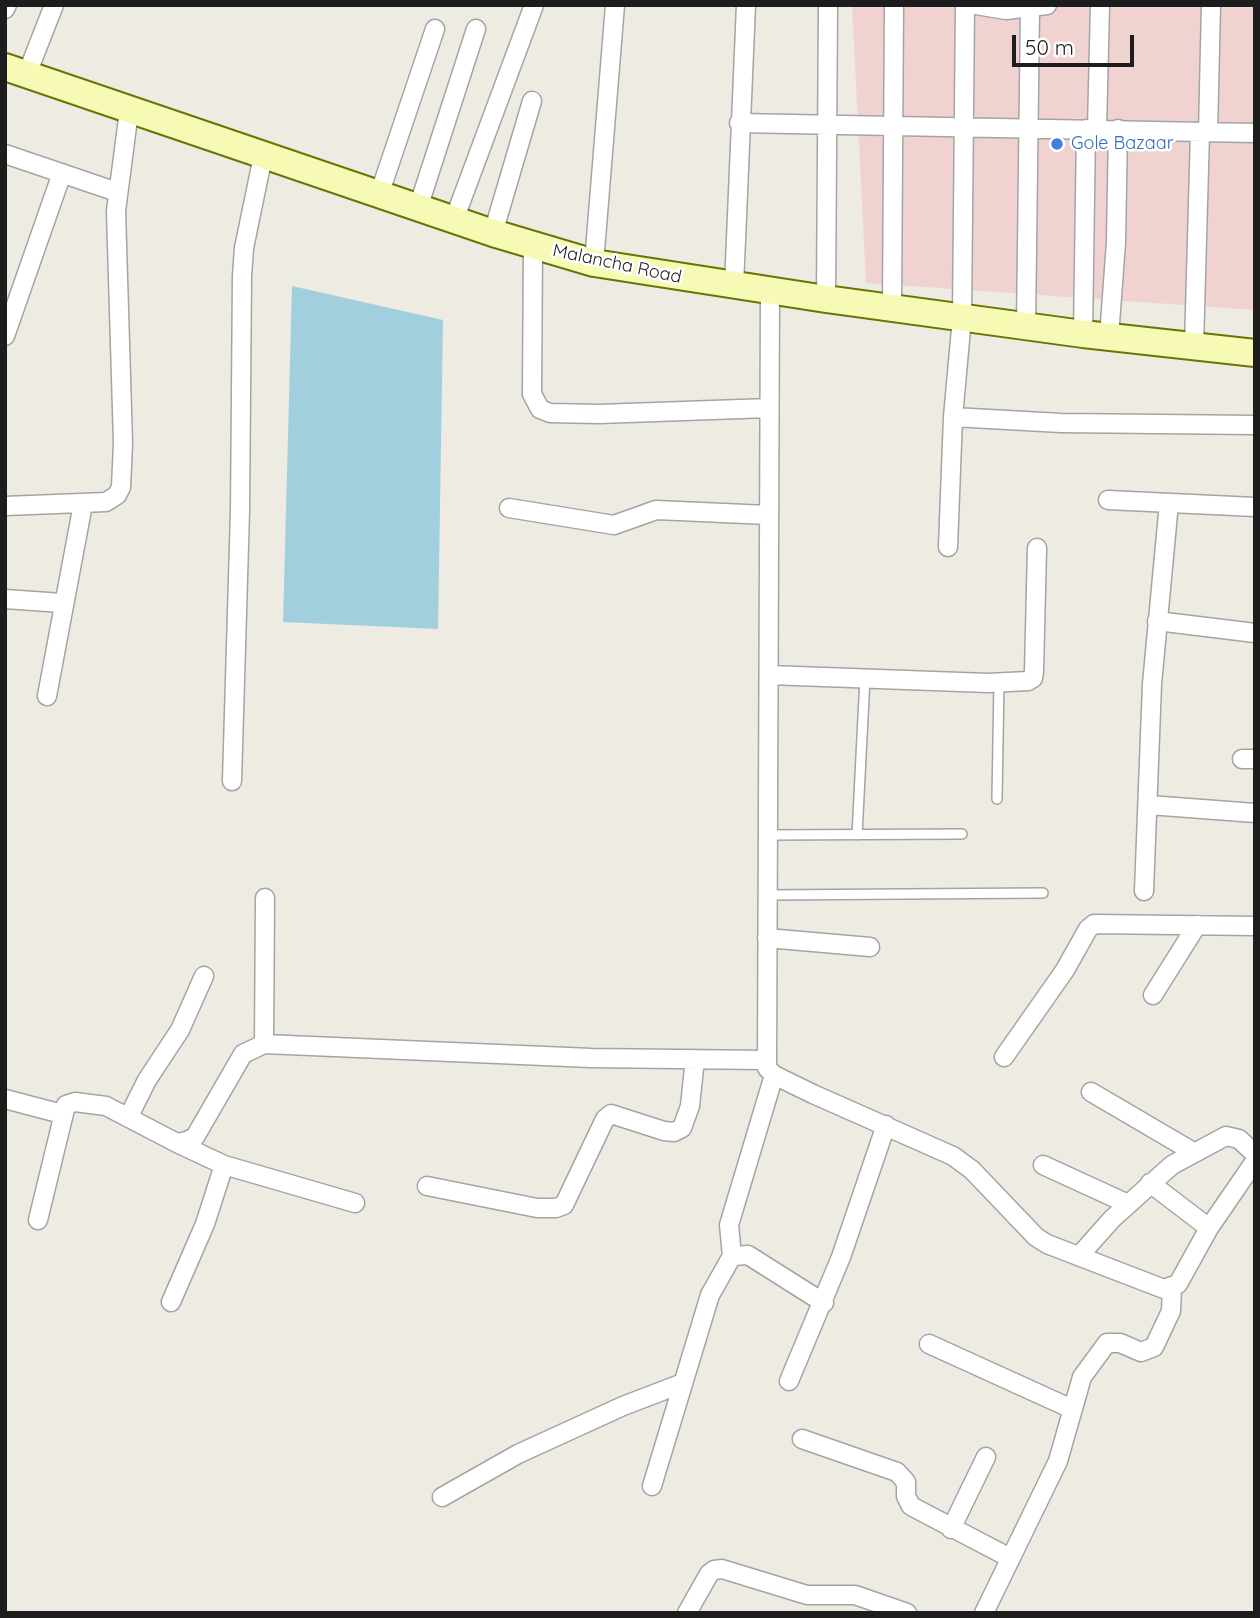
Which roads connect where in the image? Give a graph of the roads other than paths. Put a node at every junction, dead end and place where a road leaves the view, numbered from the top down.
1 (54, 5) edge
2 (534, 5) edge
3 (615, 5) edge
4 (746, 5) edge
5 (828, 5) edge
6 (894, 5) edge
7 (965, 5) edge
8 (976, 5) edge
9 (1100, 5) edge
10 (1211, 5) edge
11 (1039, 7) edge
12 (435, 29) dead end
13 (476, 29) dead end
14 (16, 71) edge
15 (532, 101) dead end
16 (129, 111) junction
17 (740, 123) junction
18 (827, 125) junction
19 (892, 126) junction
20 (964, 127) junction
21 (1029, 128) junction
22 (1091, 129) junction
23 (1118, 129) junction
24 (1204, 132) junction
25 (1255, 133) edge
26 (5, 154) edge
27 (263, 156) junction
28 (62, 173) junction
29 (117, 192) junction
30 (379, 195) junction
31 (418, 208) junction
32 (454, 220) junction
33 (493, 233) junction
34 (533, 245) junction
35 (594, 263) junction
36 (734, 286) junction
37 (770, 291) junction
38 (826, 299) junction
39 (892, 308) junction
40 (962, 318) junction
41 (1026, 326) junction
42 (1096, 335) junction
43 (5, 336) edge
44 (1194, 346) junction
45 (1255, 352) edge
46 (769, 408) junction
47 (953, 417) junction
48 (1255, 425) edge
49 (1108, 500) dead end
50 (1169, 503) junction
51 (83, 504) junction
52 (5, 506) edge
53 (1255, 507) edge
54 (509, 508) dead end
55 (768, 515) junction
56 (948, 547) dead end
57 (1037, 548) dead end
58 (5, 599) edge
59 (62, 603) junction
60 (1157, 621) junction
61 (1255, 633) edge
62 (769, 675) junction
63 (865, 678) junction
64 (999, 682) junction
65 (47, 696) dead end
66 (232, 781) dead end
67 (997, 799) dead end
68 (1149, 805) junction
69 (1255, 813) edge
70 (962, 834) dead end
71 (769, 835) junction
72 (857, 835) junction
73 (1144, 891) dead end
74 (1044, 892) dead end
75 (768, 895) junction
76 (265, 898) dead end
77 (1197, 925) junction
78 (1255, 926) edge
79 (767, 938) junction
80 (870, 947) dead end
81 (204, 976) dead end
82 (1153, 995) dead end
83 (264, 1044) junction
84 (1004, 1057) dead end
85 (695, 1059) junction
86 (769, 1068) junction
87 (1091, 1092) dead end
88 (5, 1098) edge
89 (62, 1114) junction
90 (129, 1116) junction
91 (886, 1125) junction
92 (177, 1143) junction
93 (1195, 1153) junction
94 (1255, 1154) edge
95 (1255, 1161) edge
96 (224, 1165) junction
97 (1043, 1165) dead end
98 (1150, 1183) junction
99 (427, 1186) dead end
100 (355, 1203) dead end
101 (1128, 1204) junction
102 (38, 1220) dead end
103 (1209, 1228) junction
104 (732, 1256) junction
105 (1079, 1256) junction
106 (1172, 1288) junction
107 (171, 1302) dead end
108 (824, 1303) junction
109 (929, 1344) dead end
110 (789, 1381) dead end
111 (683, 1383) junction
112 (1072, 1409) junction
113 (802, 1439) dead end
114 (986, 1457) dead end
115 (652, 1486) dead end
116 (442, 1497) dead end
117 (950, 1529) junction
118 (1010, 1559) junction
119 (687, 1613) edge
120 (907, 1613) edge
121 (984, 1613) edge

1 - 14 street
2 - 32 street
3 - 35 street
4 - 17 street
5 - 18 street
6 - 19 street
7 - 20 street
8 - 11 street
9 - 22 street
10 - 24 street
11 - 21 street
12 - 30 street
13 - 31 street
14 - 16 main road, Malancha Road
15 - 33 street
16 - 27 main road, Malancha Road
16 - 29 street
17 - 18 street
17 - 36 street
18 - 19 street
18 - 38 street
19 - 20 street
19 - 39 street
20 - 21 street
20 - 40 street
21 - 22 street
21 - 41 street
22 - 23 street
22 - 42 street
23 - 24 street
23 - 42 street
24 - 25 street
24 - 44 street
26 - 28 street
27 - 30 main road, Malancha Road
27 - 66 street
28 - 29 street
28 - 43 street
29 - 51 street
30 - 31 main road, Malancha Road
31 - 32 main road, Malancha Road
32 - 33 main road, Malancha Road
33 - 34 main road, Malancha Road
34 - 35 main road, Malancha Road
34 - 46 street
35 - 36 main road, Malancha Road
36 - 37 main road, Malancha Road
37 - 38 main road, Malancha Road
37 - 46 street
38 - 39 main road, Malancha Road
39 - 40 main road, Malancha Road
40 - 41 main road, Malancha Road
40 - 47 street
41 - 42 main road, Malancha Road
42 - 44 main road, Malancha Road
44 - 45 main road, Malancha Road
46 - 55 street
47 - 48 street
47 - 56 street
49 - 50 street
50 - 53 street
50 - 60 street
51 - 52 street
51 - 59 street
54 - 55 street
55 - 62 street
57 - 64 street
58 - 59 street
59 - 65 street
60 - 61 street
60 - 68 street
62 - 63 street
62 - 71 street
63 - 64 street
63 - 72 lane
64 - 67 lane
68 - 69 street
68 - 73 street
70 - 72 lane
71 - 72 lane
71 - 75 street
74 - 75 lane
75 - 79 street
76 - 83 street
77 - 78 street
77 - 82 street
77 - 84 street
79 - 80 street
79 - 86 street
81 - 90 street
83 - 85 street
83 - 92 street
85 - 86 street
85 - 99 street
86 - 91 street
86 - 104 street
87 - 93 street
88 - 89 street
89 - 90 street
89 - 102 street
90 - 92 street
91 - 105 street
91 - 108 street
92 - 96 street
93 - 94 street
93 - 98 street
95 - 103 street
96 - 100 street
96 - 107 street
97 - 101 street
98 - 101 street
98 - 103 street
101 - 105 street
103 - 106 street
104 - 108 street
104 - 111 street
105 - 106 street
106 - 112 street
108 - 110 street
109 - 112 street
111 - 115 street
111 - 116 street
112 - 118 street
113 - 117 street
114 - 117 street
117 - 118 street
118 - 121 street
119 - 120 street

